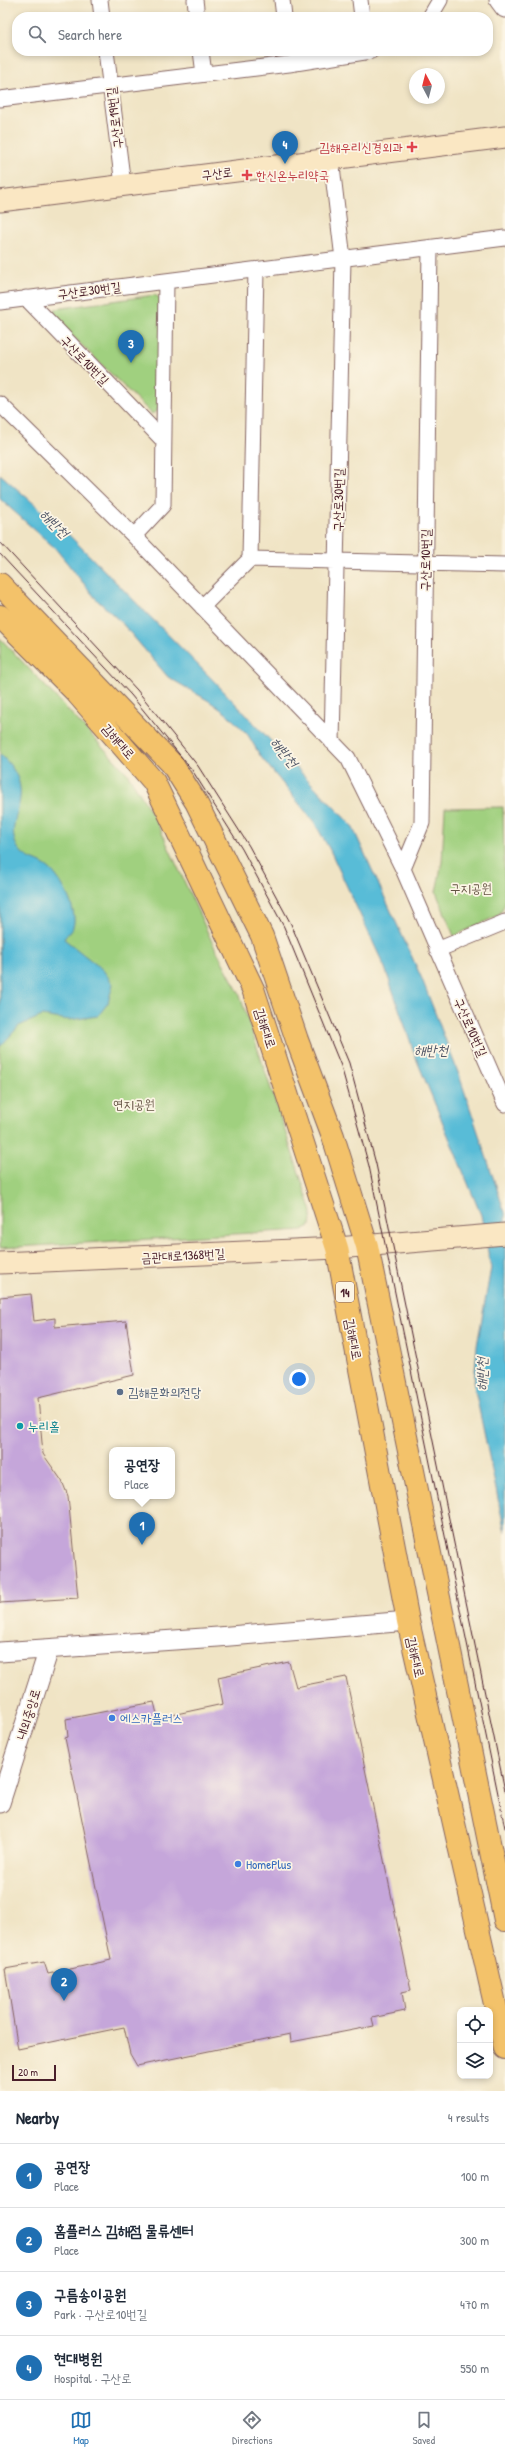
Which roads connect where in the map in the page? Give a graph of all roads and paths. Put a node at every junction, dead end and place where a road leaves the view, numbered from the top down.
1 (100, 0) edge
2 (195, 0) edge
3 (282, 0) edge
4 (360, 0) edge
5 (440, 0) edge
6 (499, 0) edge
7 (505, 8) edge
8 (101, 12) edge
9 (196, 12) edge
10 (283, 12) edge
11 (361, 12) edge
12 (433, 12) edge
13 (107, 56) edge
14 (202, 56) edge
15 (302, 56) edge
16 (289, 57) edge
17 (204, 74) junction
18 (110, 86) junction
19 (0, 99) edge
20 (505, 137) edge
21 (331, 158) junction
22 (123, 185) junction
23 (0, 201) edge
24 (505, 238) edge
25 (430, 248) junction
26 (343, 259) junction
27 (256, 270) junction
28 (166, 281) junction
29 (26, 298) junction
30 (0, 302) edge
31 (0, 404) edge
32 (162, 440) junction
33 (134, 536) junction
34 (250, 559) junction
35 (337, 562) junction
36 (425, 563) junction
37 (505, 565) edge
38 (0, 584) edge
39 (202, 607) junction
40 (0, 616) edge
41 (332, 742) junction
42 (403, 869) junction
43 (505, 922) edge
44 (437, 950) junction
45 (505, 1104) edge
46 (505, 1234) edge
47 (367, 1246) junction
48 (337, 1248) junction
49 (0, 1263) edge
50 (408, 1621) junction
51 (49, 1649) junction
52 (0, 1652) edge
53 (0, 1803) edge
54 (505, 1920) edge
55 (505, 2048) edge

1 - 8 street
2 - 9 street
3 - 10 street
4 - 11 street
5 - 12 street
6 - 7 street
13 - 18 street, 구산로19번길
14 - 17 street
15 - 16 street
16 - 17 street
17 - 18 street
18 - 19 street
18 - 22 street, 구산로19번길
20 - 21 main road, 구산로
21 - 22 main road, 구산로
21 - 26 street, 구산로30번길
22 - 23 main road, 구산로
24 - 25 street, 구산로30번길
25 - 26 street, 구산로30번길
25 - 36 street, 구산로10번길
26 - 27 street, 구산로30번길
26 - 35 street, 구산로30번길
27 - 28 street, 구산로30번길
27 - 34 street
28 - 29 street, 구산로30번길
28 - 32 street
29 - 30 street
29 - 32 street, 구산로10번길
31 - 33 street, 구산로10번길
32 - 33 street
33 - 39 street, 구산로10번길
34 - 35 street
34 - 39 street
35 - 36 street
35 - 41 street, 구산로30번길
36 - 37 street
36 - 42 street, 구산로10번길
38 - 47 main road, 김해대로
39 - 41 street, 구산로10번길
40 - 48 main road, 김해대로 / 14
41 - 42 street, 구산로10번길
42 - 44 street, 구산로10번길
43 - 44 street
44 - 45 street, 구산로10번길
46 - 47 main road, 금관대로1368번길
47 - 48 main road, 금관대로1368번길
47 - 54 main road, 김해대로
48 - 49 main road, 금관대로1368번길
48 - 50 main road, 김해대로 / 14
50 - 51 street
50 - 55 main road, 김해대로 / 14
51 - 52 street
51 - 53 street, 내외중앙로

